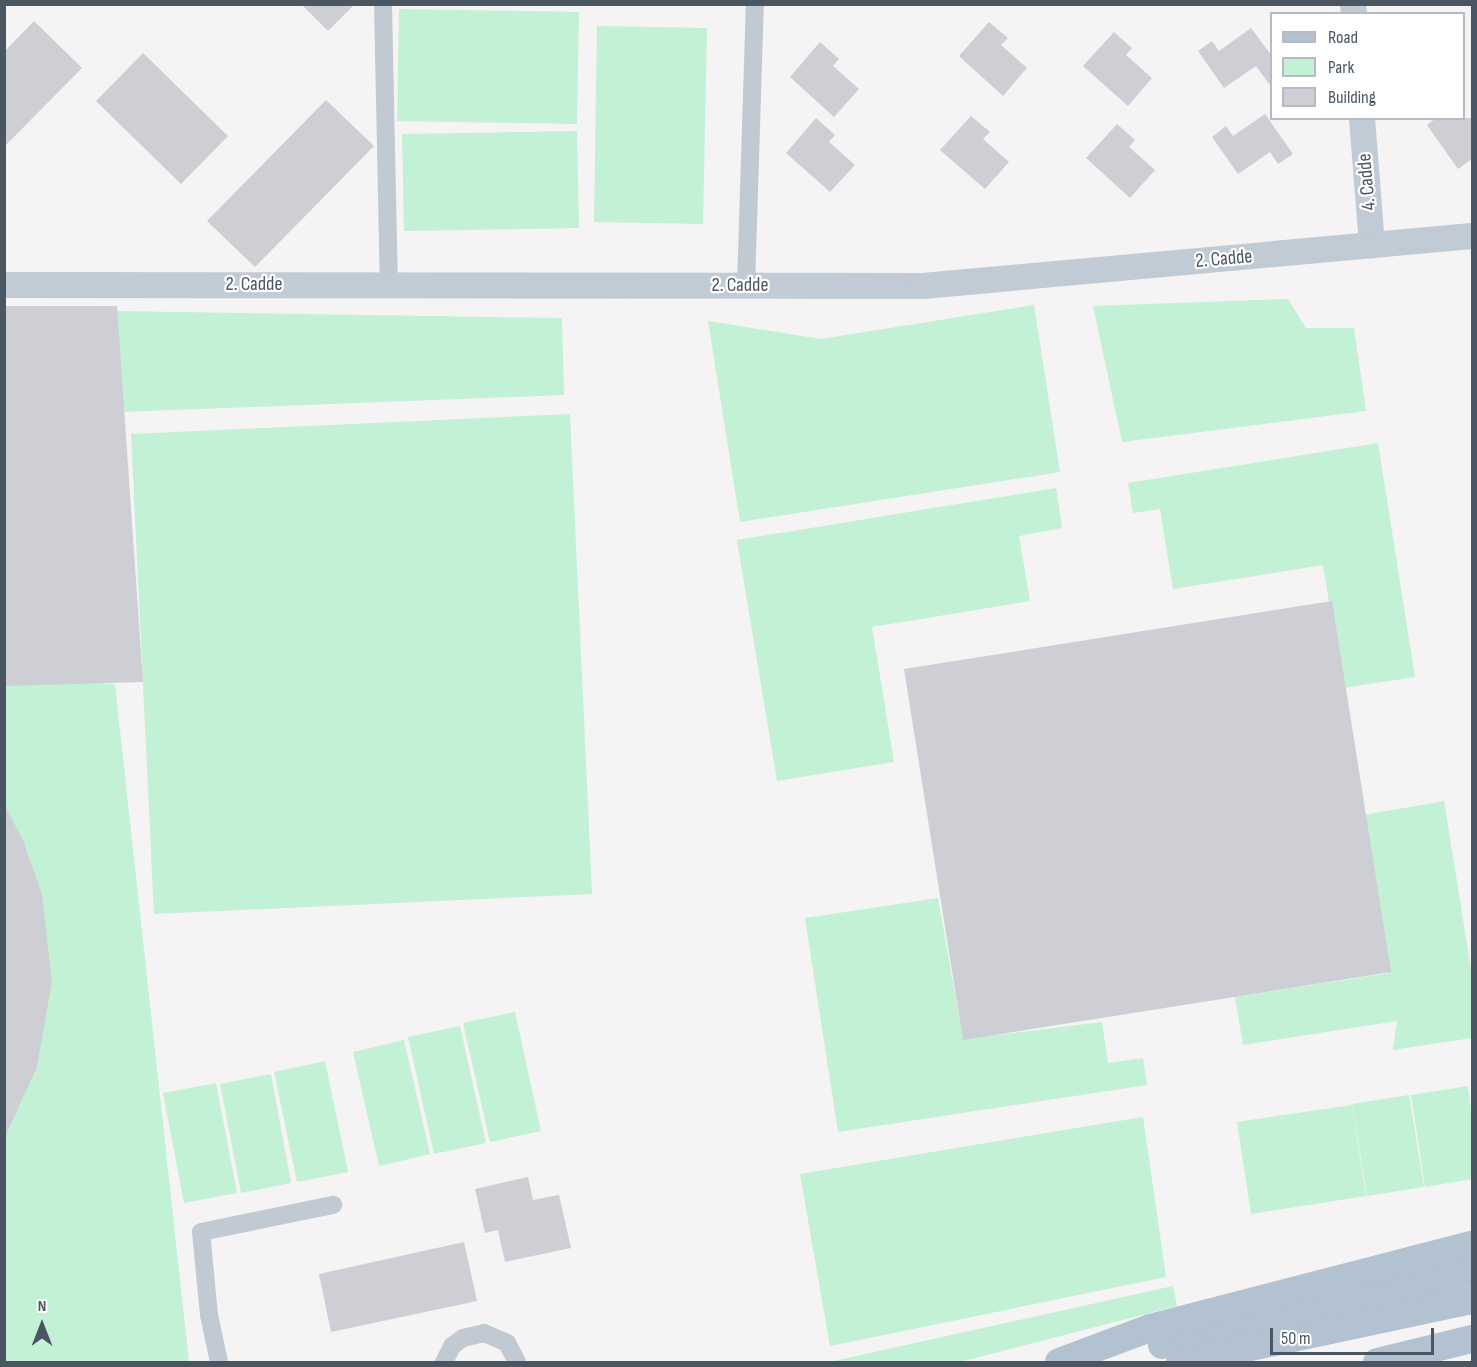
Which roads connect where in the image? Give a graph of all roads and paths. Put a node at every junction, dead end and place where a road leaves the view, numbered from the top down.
1 (383, 4) edge
2 (755, 4) edge
3 (1362, 120) edge
4 (1473, 236) edge
5 (1372, 246) junction
6 (389, 283) junction
7 (4, 285) edge
8 (746, 286) junction
9 (333, 1205) dead end
10 (1473, 1245) edge
11 (1473, 1271) edge
12 (1473, 1299) edge
13 (1473, 1339) edge
14 (219, 1362) edge
15 (444, 1362) edge
16 (517, 1362) edge
17 (1059, 1362) edge
18 (1096, 1362) edge
19 (1180, 1362) edge
20 (1377, 1362) edge

1 - 6 street
2 - 8 street
3 - 5 street, 4. Cadde
4 - 5 street, 2. Cadde
5 - 8 street, 2. Cadde
6 - 7 street, 2. Cadde
6 - 8 street, 2. Cadde
9 - 14 street
10 - 17 main road
11 - 18 main road
12 - 19 main road
13 - 20 main road
15 - 16 street

